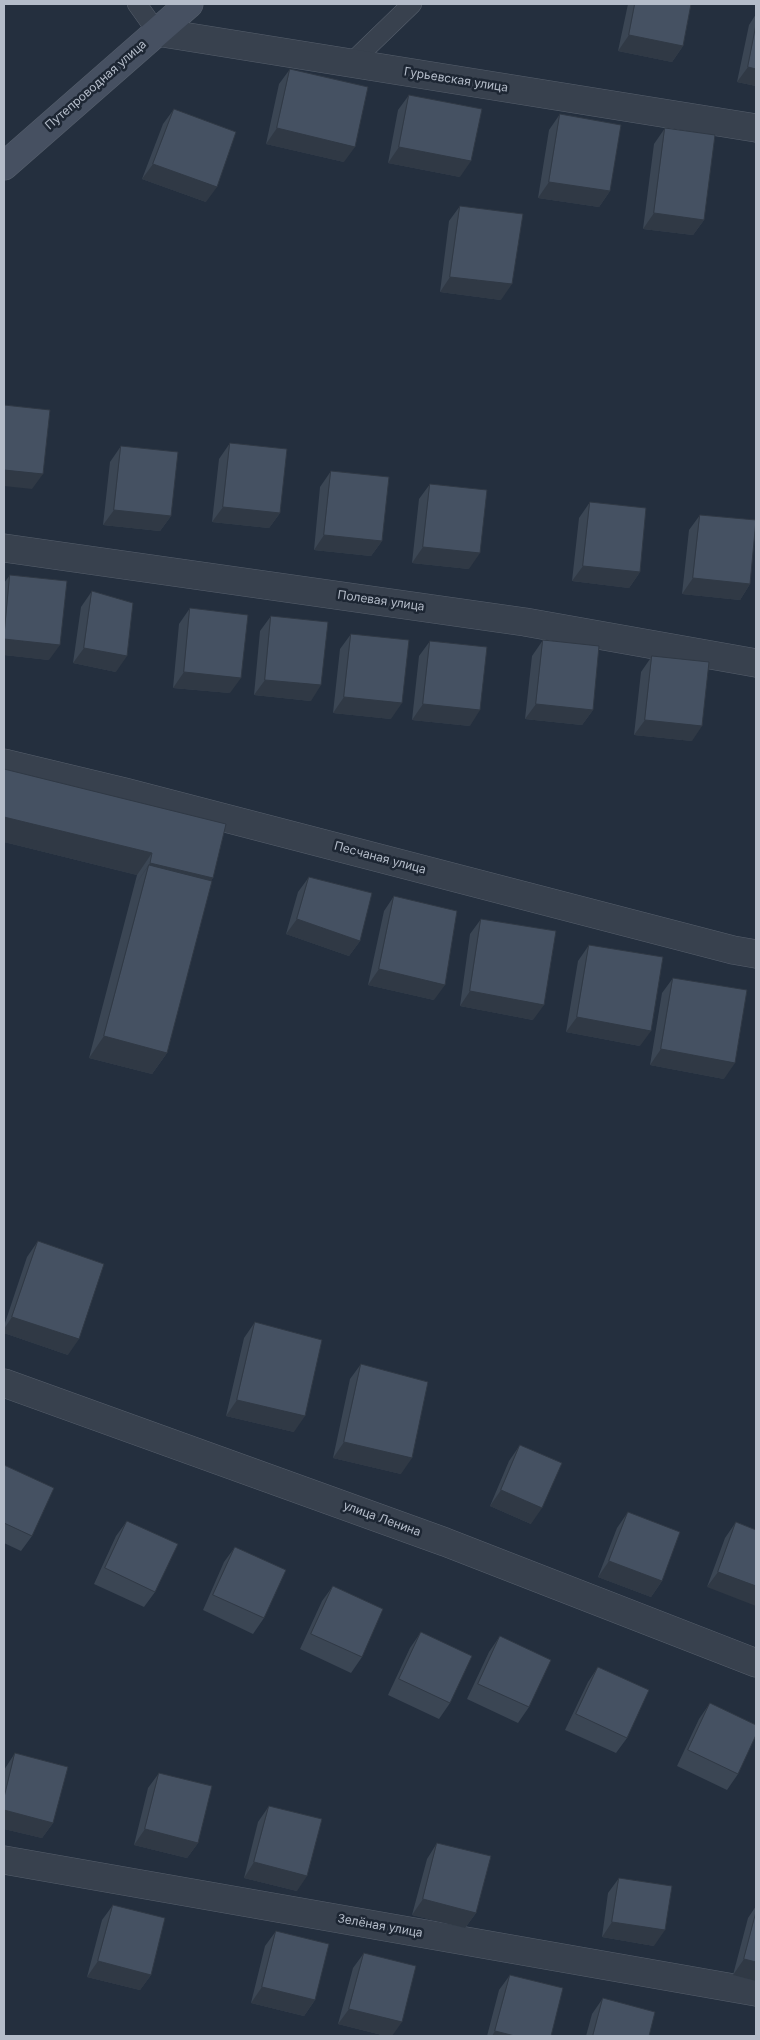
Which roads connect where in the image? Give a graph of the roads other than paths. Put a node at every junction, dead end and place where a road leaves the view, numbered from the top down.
1 (136, 4) edge
2 (189, 4) edge
3 (412, 4) edge
4 (157, 32) junction
5 (351, 63) junction
6 (756, 128) edge
7 (4, 166) edge
8 (4, 548) edge
9 (756, 663) edge
10 (4, 763) edge
11 (756, 954) edge
12 (4, 1383) edge
13 (756, 1663) edge
14 (4, 1860) edge
15 (756, 1992) edge

1 - 4 lane
2 - 4 main road, Путепроводная улица
3 - 5 lane
4 - 5 street, Гурьевская улица
4 - 7 main road, Путепроводная улица
5 - 6 street, Гурьевская улица
8 - 9 street, Полевая улица
10 - 11 street, Песчаная улица
12 - 13 street, улица Ленина
14 - 15 street, Зелёная улица

